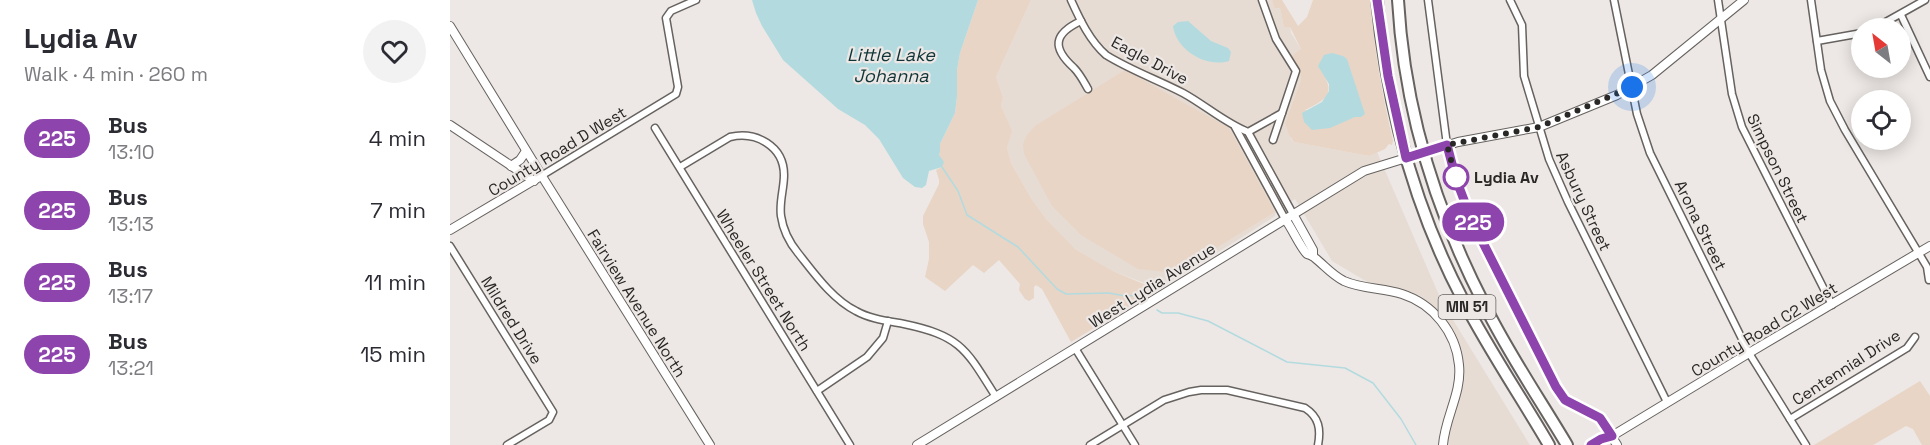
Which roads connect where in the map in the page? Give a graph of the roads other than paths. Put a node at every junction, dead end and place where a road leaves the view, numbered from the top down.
1 (696, 0) edge
2 (1071, 0) edge
3 (1262, 0) edge
4 (1377, 0) edge
5 (1398, 0) edge
6 (1428, 0) edge
7 (1510, 0) edge
8 (1614, 0) edge
9 (1718, 0) edge
10 (1744, 0) edge
11 (1810, 0) edge
12 (1925, 0) edge
13 (1901, 15) junction
14 (1895, 18) edge
15 (1720, 20) junction
16 (1081, 21) junction
17 (450, 26) edge
18 (1851, 35) edge
19 (1817, 41) junction
20 (1930, 77) edge
21 (1632, 87) junction
22 (1088, 89) dead end
23 (1282, 113) junction
24 (450, 125) edge
25 (1235, 127) junction
26 (1539, 127) junction
27 (655, 128) dead end
28 (1248, 132) junction
29 (1273, 140) dead end
30 (1447, 145) junction
31 (526, 151) junction
32 (1423, 153) junction
33 (1406, 158) junction
34 (512, 166) junction
35 (680, 167) junction
36 (541, 176) junction
37 (534, 181) junction
38 (1293, 214) junction
39 (1286, 219) junction
40 (450, 230) edge
41 (450, 246) edge
42 (1930, 246) edge
43 (1918, 253) junction
44 (1313, 256) junction
45 (1929, 280) edge
46 (1832, 305) junction
47 (888, 321) junction
48 (1915, 337) dead end
49 (1075, 348) junction
50 (1749, 353) junction
51 (816, 391) junction
52 (996, 397) junction
53 (1667, 402) junction
54 (1790, 419) junction
55 (1123, 425) junction
56 (1612, 436) junction
57 (922, 444) edge
58 (507, 445) edge
59 (710, 445) edge
60 (850, 445) edge
61 (1090, 445) edge
62 (1136, 445) edge
63 (1318, 445) edge
64 (1443, 445) edge
65 (1549, 445) edge
66 (1567, 445) edge
67 (1591, 445) edge
68 (1608, 445) edge
69 (1617, 445) edge
70 (1806, 445) edge

1 - 36 street, County Road D West
2 - 16 street, Eagle Drive
3 - 23 street
4 - 33 highway, MN 51
5 - 32 highway, MN 51
6 - 30 street
7 - 26 street, Asbury Street
8 - 21 street, Arona Street
9 - 15 street, Simpson Street
10 - 15 street
11 - 19 street
12 - 13 street
13 - 14 street
13 - 20 street
15 - 21 street
15 - 46 street, Simpson Street
16 - 22 street
16 - 25 street, Eagle Drive
17 - 31 street, Fairview Avenue North
18 - 19 street
19 - 43 street
21 - 26 street
21 - 50 street, Arona Street
23 - 28 street
23 - 29 street
24 - 34 street
25 - 28 street, Eagle Drive
25 - 39 street, Eagle Drive
26 - 30 street
26 - 53 street, Asbury Street
27 - 35 street, Wheeler Street North
28 - 38 street
30 - 32 street, West Lydia Avenue
30 - 56 street
31 - 34 street
31 - 36 street, Fairview Avenue North
32 - 33 street, West Lydia Avenue
32 - 66 highway, MN 51
33 - 38 street, West Lydia Avenue
33 - 65 highway, MN 51
34 - 37 street
35 - 47 street
35 - 51 street, Wheeler Street North
36 - 37 street, County Road D West
36 - 59 street, Fairview Avenue North
37 - 40 street, County Road D West
38 - 39 street, West Lydia Avenue
38 - 44 street
39 - 44 street
39 - 49 street, West Lydia Avenue
41 - 58 street, Mildred Drive
42 - 43 street, County Road C2 West
43 - 45 street
43 - 46 street, County Road C2 West
44 - 64 street
46 - 50 street, County Road C2 West
47 - 51 street
47 - 52 street
48 - 54 street, Centennial Drive
49 - 52 street, West Lydia Avenue
49 - 55 street
50 - 53 street, County Road C2 West
50 - 54 street, Arona Street
51 - 60 street, Wheeler Street North
52 - 57 street, West Lydia Avenue
53 - 56 street, County Road C2 West
54 - 70 street, Arona Street
55 - 61 street
55 - 62 street
55 - 63 street
56 - 67 street, County Road C2 West
56 - 68 street
56 - 69 street

